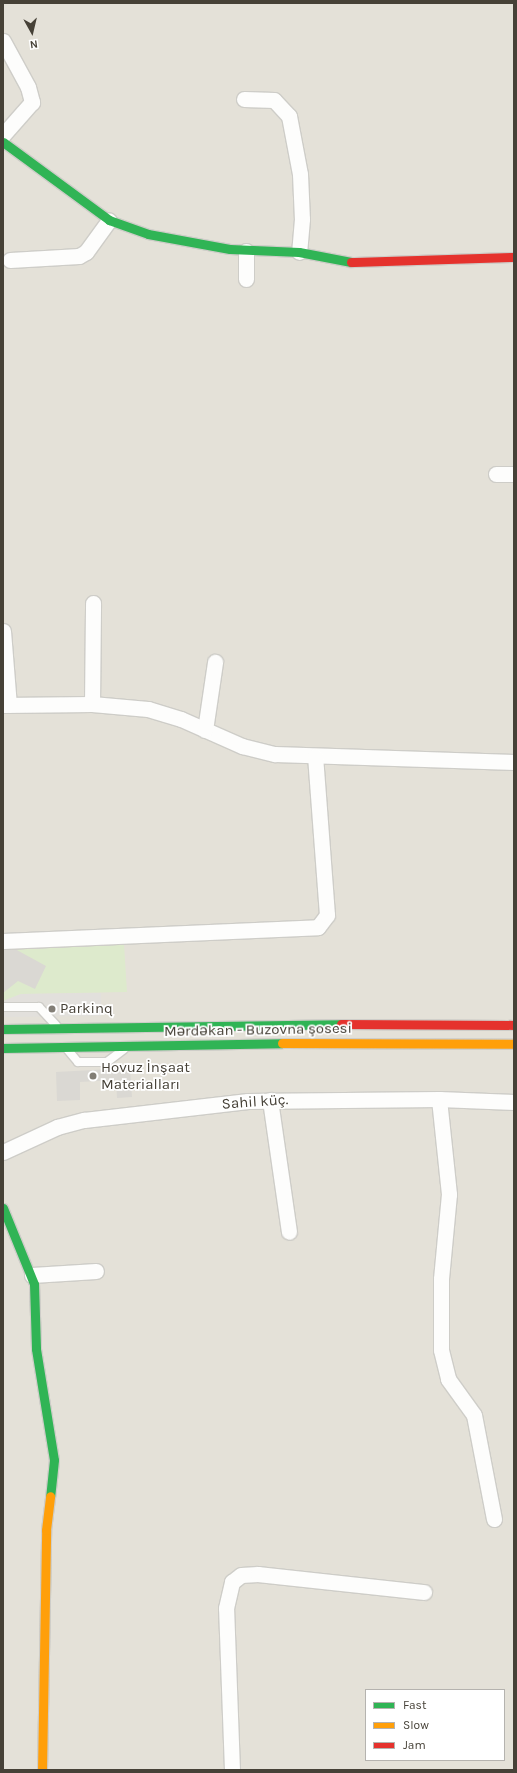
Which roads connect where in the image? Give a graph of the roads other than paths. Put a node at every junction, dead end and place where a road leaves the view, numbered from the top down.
1 (3, 41) edge
2 (244, 99) dead end
3 (3, 136) edge
4 (3, 142) edge
5 (109, 220) junction
6 (246, 250) junction
7 (299, 252) junction
8 (514, 257) edge
9 (10, 260) dead end
10 (246, 279) dead end
11 (496, 474) dead end
12 (514, 474) edge
13 (93, 603) dead end
14 (3, 631) edge
15 (215, 662) dead end
16 (92, 704) junction
17 (6, 705) edge
18 (205, 730) junction
19 (315, 756) junction
20 (514, 762) edge
21 (3, 941) edge
22 (3, 1007) edge
23 (514, 1025) edge
24 (59, 1028) junction
25 (3, 1029) edge
26 (514, 1044) edge
27 (127, 1046) junction
28 (65, 1047) junction
29 (3, 1048) edge
30 (438, 1099) junction
31 (270, 1100) junction
32 (514, 1102) edge
33 (3, 1152) edge
34 (3, 1208) edge
35 (289, 1232) dead end
36 (96, 1271) dead end
37 (32, 1275) junction
38 (494, 1519) dead end
39 (424, 1592) dead end
40 (42, 1770) edge
41 (232, 1770) edge

1 - 3 street
2 - 7 street
4 - 5 street
5 - 6 street
5 - 9 street
6 - 7 street
6 - 10 street
7 - 8 street
11 - 12 street
13 - 16 street
14 - 17 street
15 - 18 street
16 - 17 street
16 - 18 street
18 - 19 street
19 - 20 street
19 - 21 street
22 - 24 lane
23 - 24 street, Mərdəkan - Buzovna şosesi
24 - 25 street, Mərdəkan - Buzovna şosesi
26 - 27 street, Mərdəkan - Buzovna şosesi
27 - 28 street, Mərdəkan - Buzovna şosesi
27 - 28 lane
28 - 29 street, Mərdəkan - Buzovna şosesi
30 - 31 street, Sahil küç.
30 - 32 street, Sahil küç.
30 - 38 street
31 - 33 street, Sahil küç.
31 - 35 street
34 - 37 street
36 - 37 street
37 - 40 street
39 - 41 street

